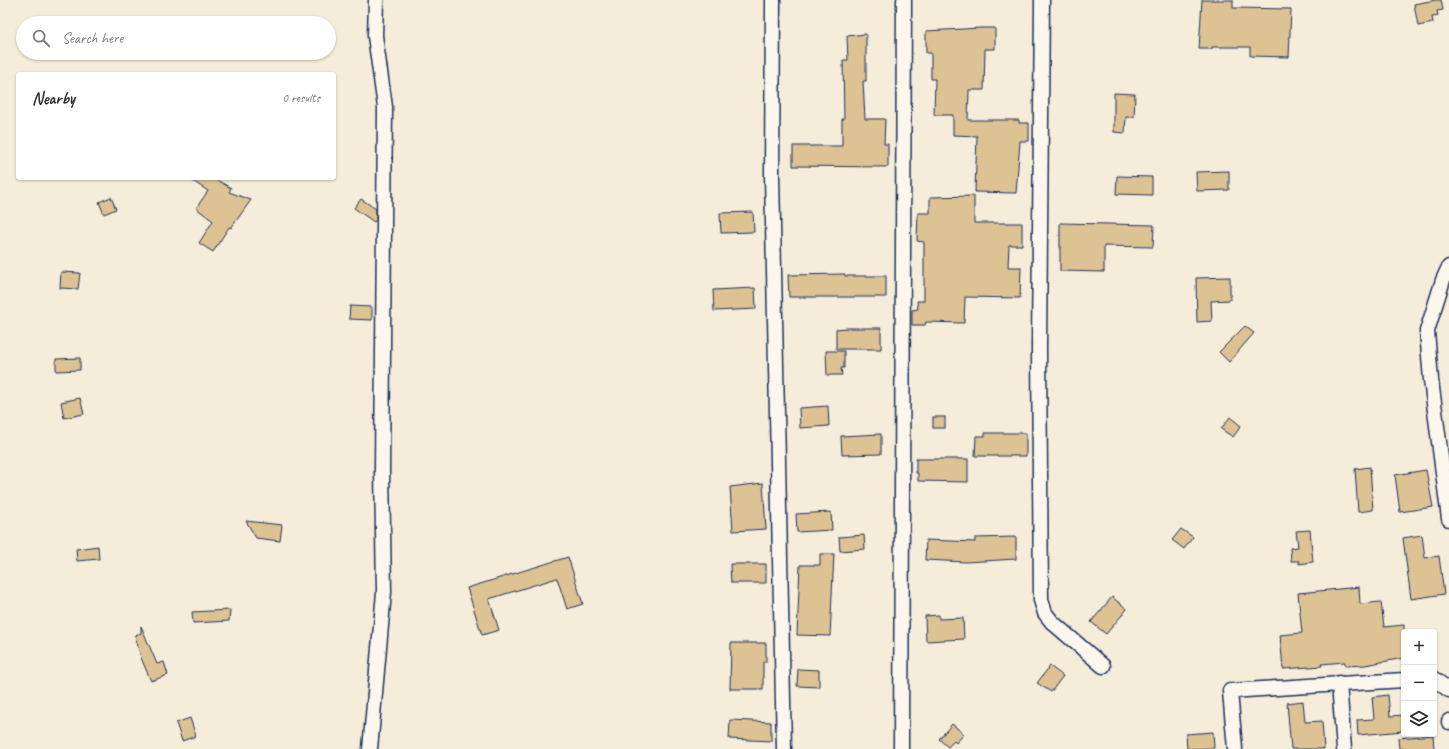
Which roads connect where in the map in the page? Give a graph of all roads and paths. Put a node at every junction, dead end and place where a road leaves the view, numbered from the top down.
1 (376, 0) edge
2 (773, 0) edge
3 (904, 0) edge
4 (1042, 0) edge
5 (1449, 267) edge
6 (1449, 519) edge
7 (1104, 666) dead end
8 (1401, 680) edge
9 (1437, 681) edge
10 (1339, 683) junction
11 (1449, 690) edge
12 (370, 749) edge
13 (784, 749) edge
14 (901, 749) edge
15 (1235, 749) edge
16 (1344, 749) edge

1 - 12 street
2 - 13 street
3 - 14 street
4 - 7 street
5 - 6 street
8 - 10 street
9 - 11 street
10 - 15 street
10 - 16 street

